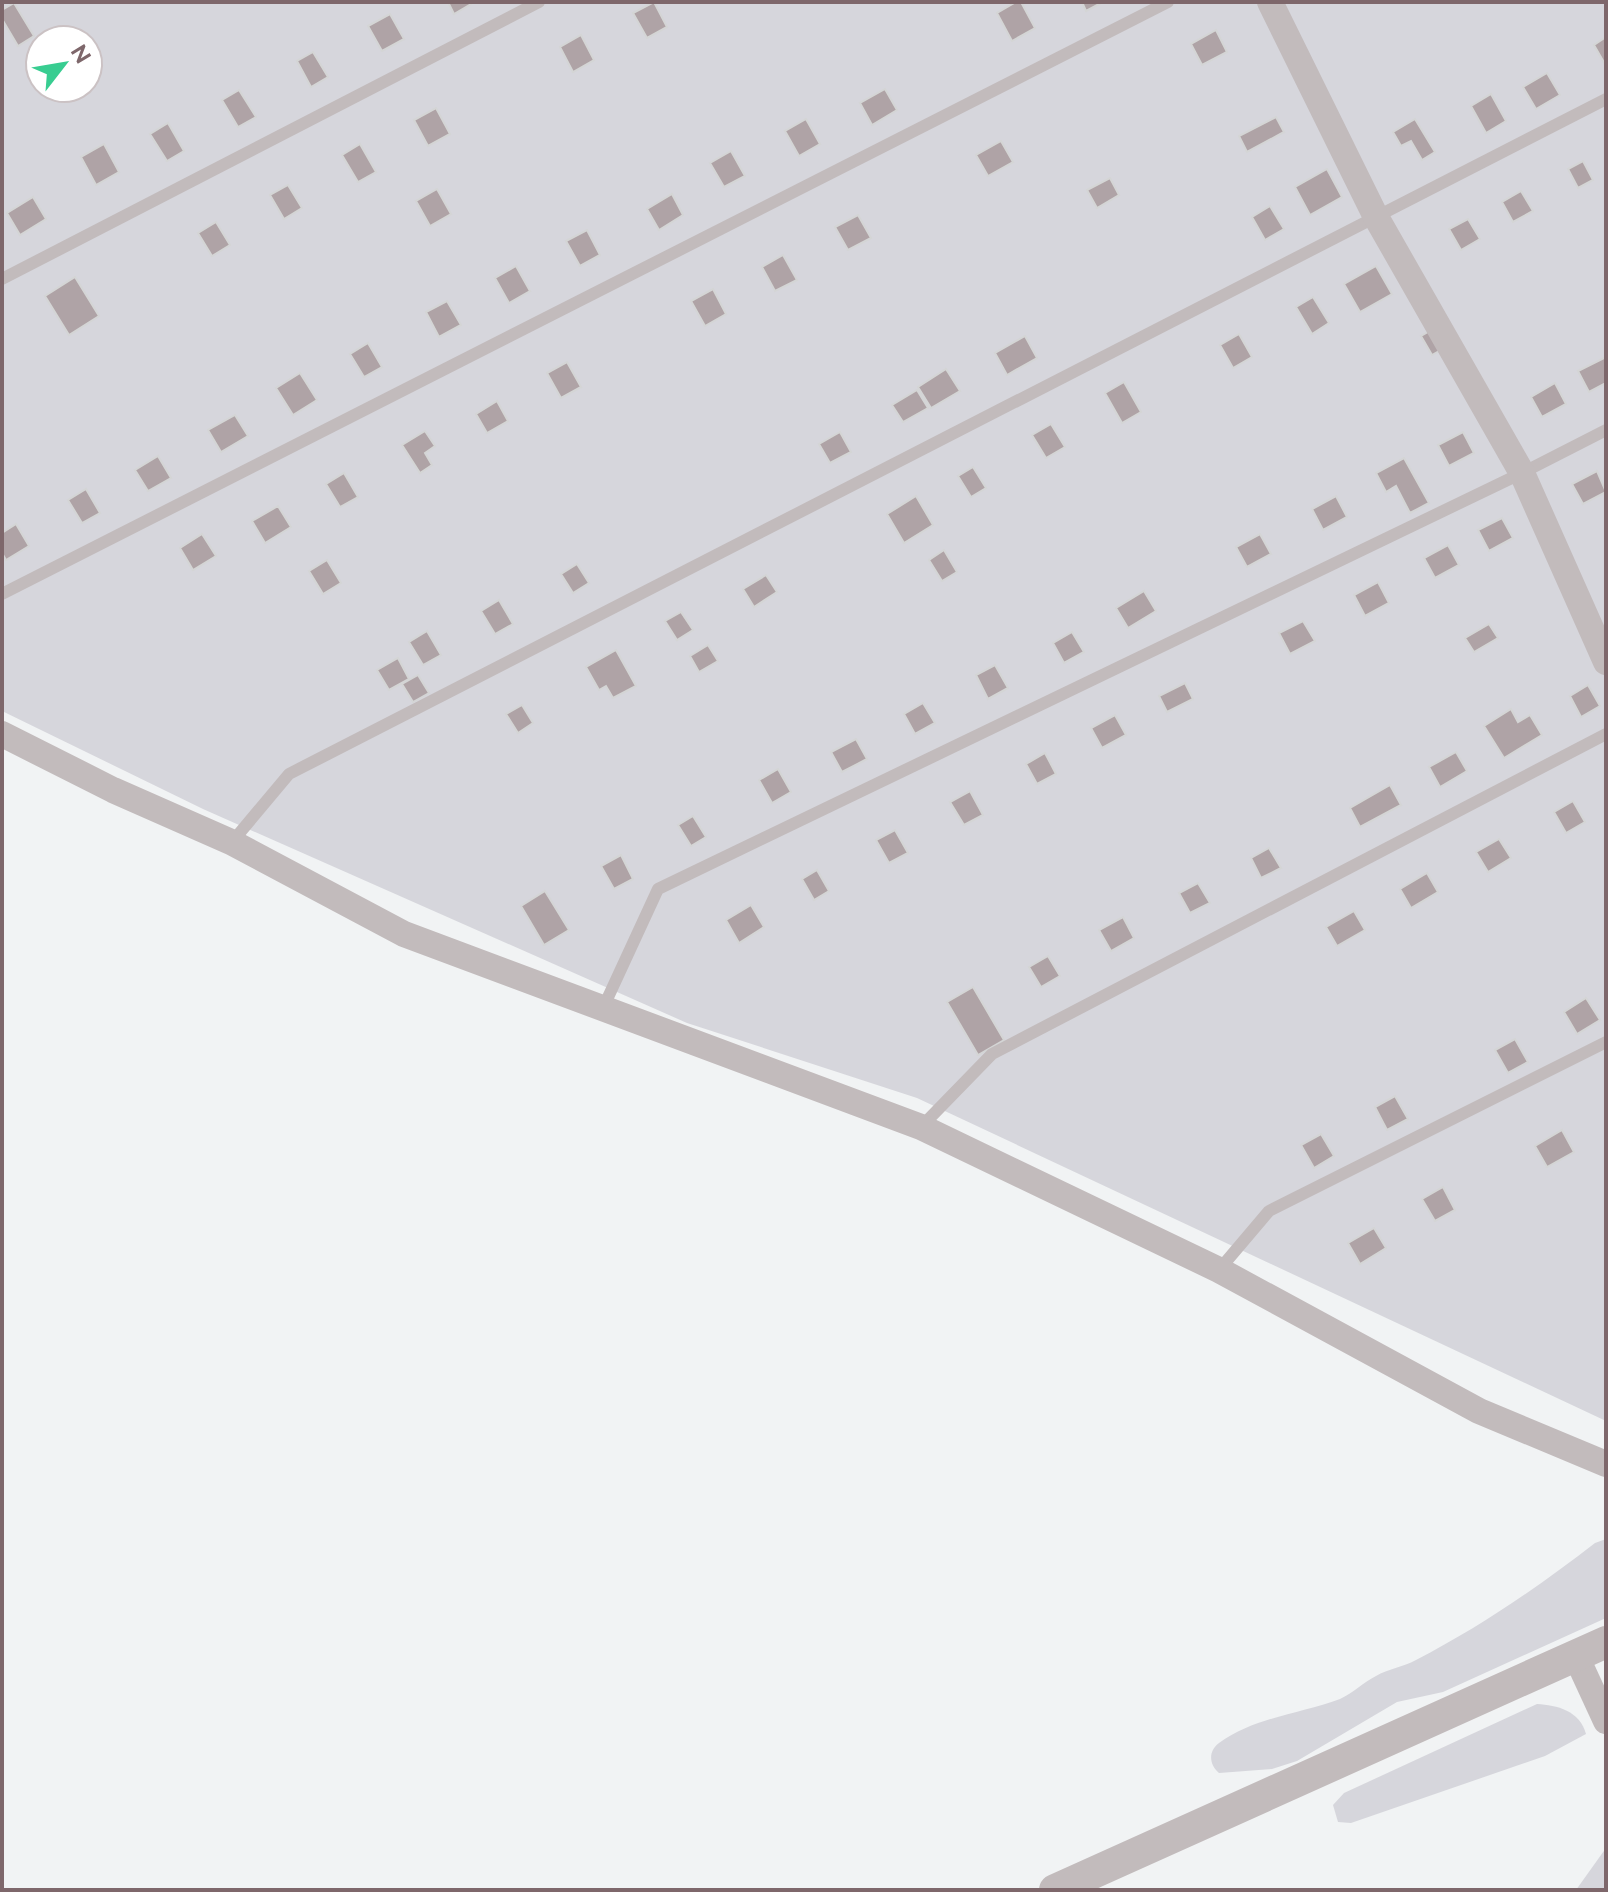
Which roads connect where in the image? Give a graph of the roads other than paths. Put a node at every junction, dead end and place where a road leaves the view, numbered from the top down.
1 (539, 2) edge
2 (1168, 2) edge
3 (1270, 2) edge
4 (1606, 99) edge
5 (1376, 217) junction
6 (2, 279) edge
7 (1606, 430) edge
8 (1522, 473) junction
9 (2, 594) edge
10 (1606, 662) edge
11 (2, 734) edge
12 (1606, 734) edge
13 (231, 842) junction
14 (604, 1006) junction
15 (1606, 1042) edge
16 (921, 1127) junction
17 (1219, 1270) junction
18 (1606, 1464) edge
19 (1606, 1642) edge
20 (1576, 1656) junction
21 (1606, 1721) edge
22 (1055, 1890) edge

1 - 6 lane
2 - 9 lane
3 - 5 street
4 - 5 lane
5 - 8 street
5 - 13 lane
7 - 8 lane
8 - 10 street
8 - 14 lane
11 - 13 street
12 - 16 lane
13 - 14 street
14 - 16 street
15 - 17 lane
16 - 17 street
17 - 18 street
19 - 20 street
20 - 21 street
20 - 22 street

